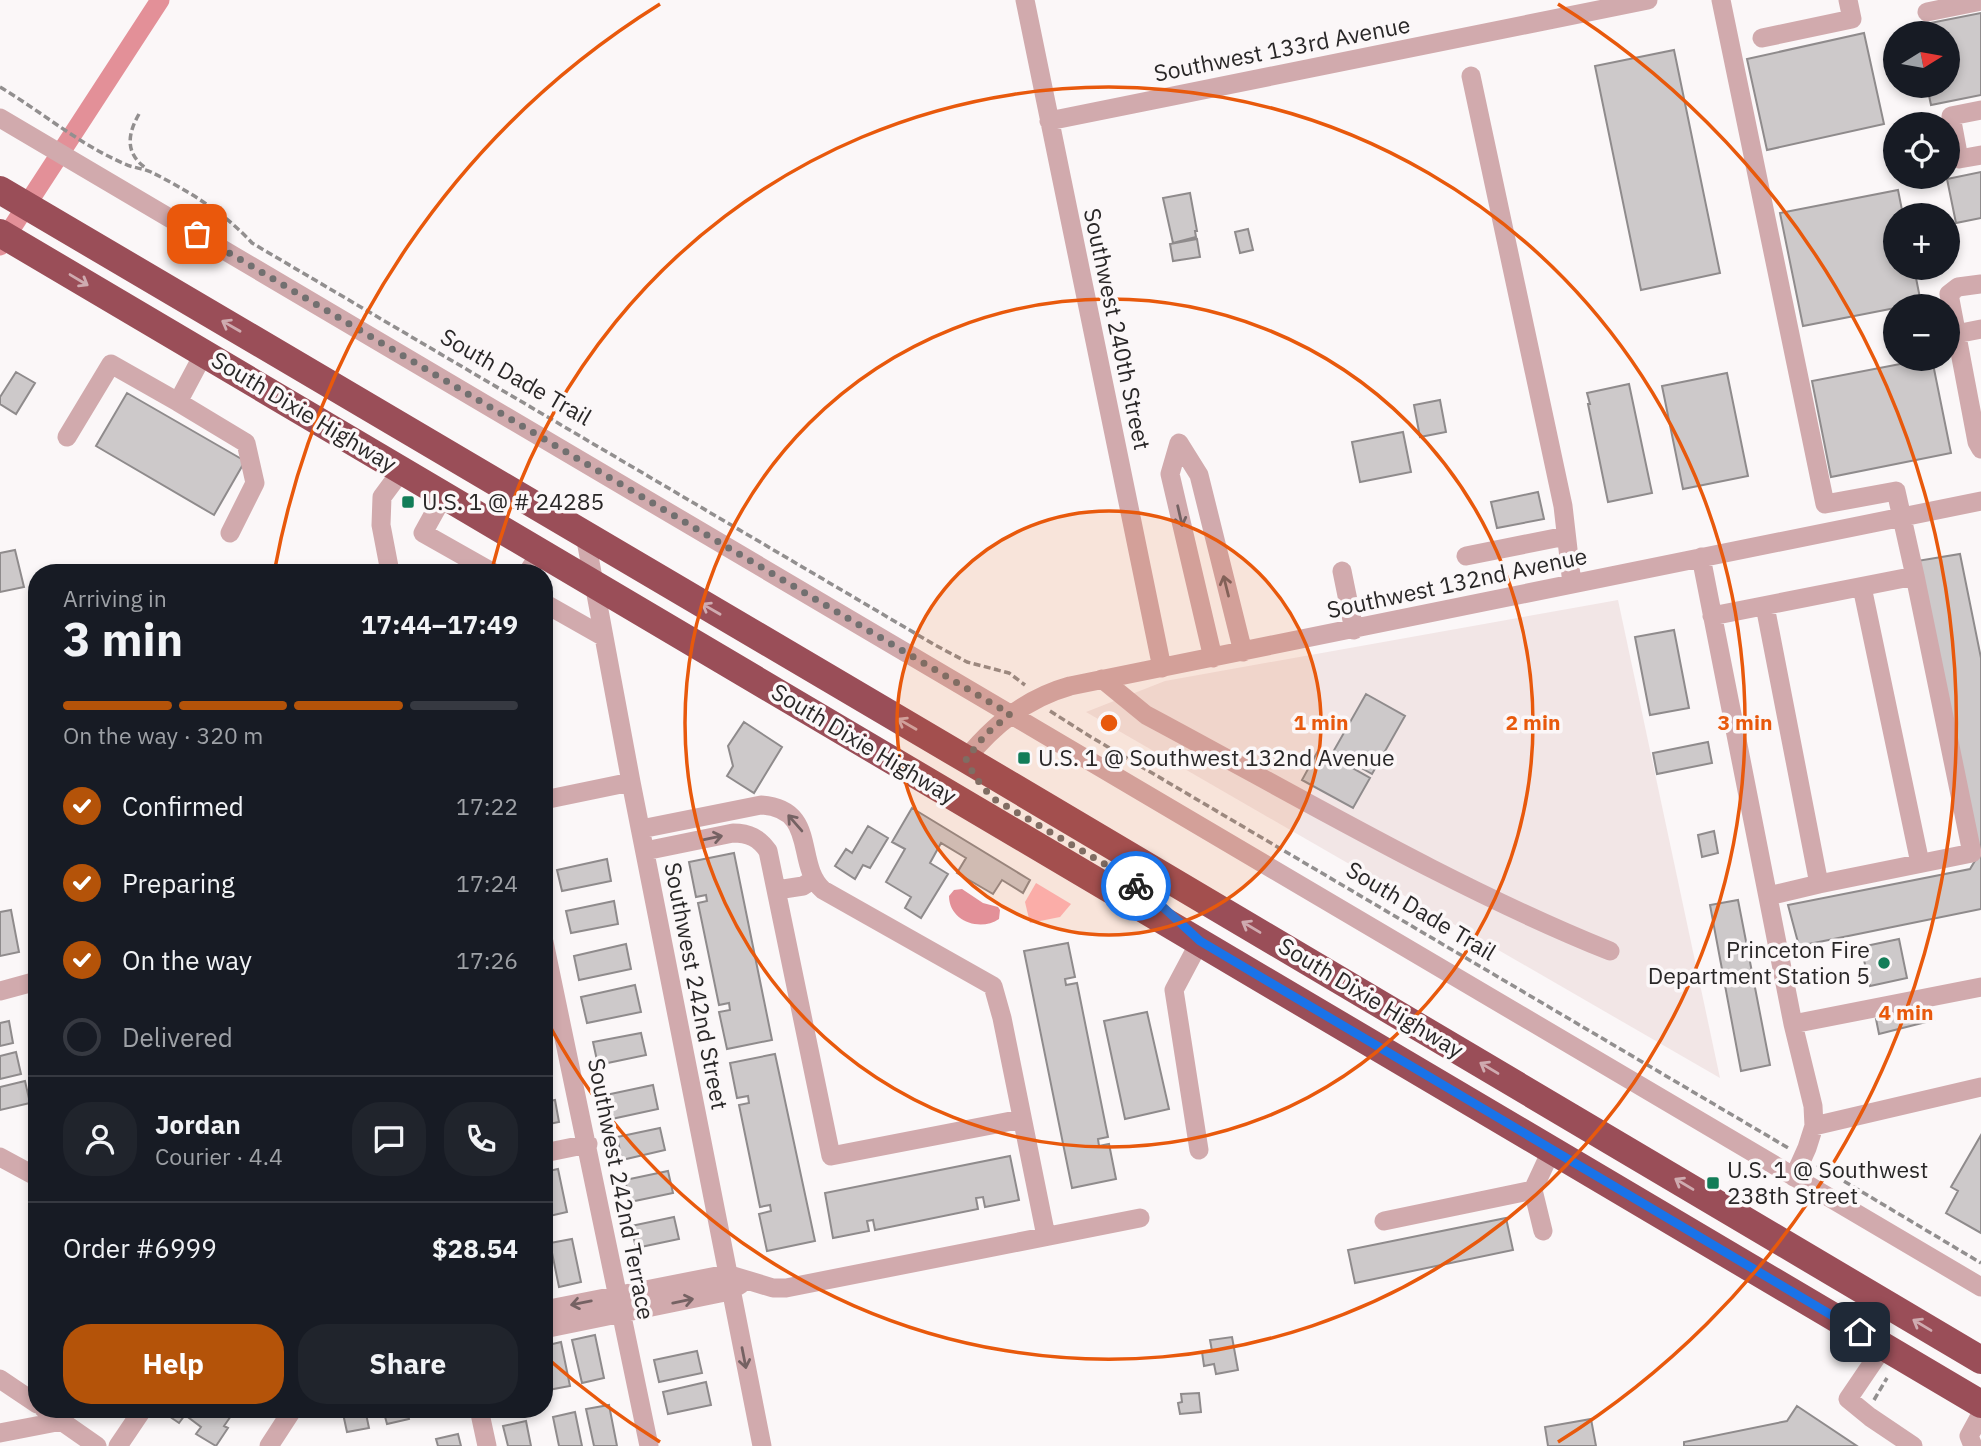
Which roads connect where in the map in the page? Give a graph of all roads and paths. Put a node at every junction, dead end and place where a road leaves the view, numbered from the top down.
1 (1024, 0) edge
2 (1648, 0) edge
3 (1721, 0) edge
4 (1848, 0) edge
5 (1981, 1) edge
6 (1927, 12) dead end
7 (1762, 38) dead end
8 (1471, 76) dead end
9 (0, 87) edge
10 (1981, 110) edge
11 (139, 114) dead end
12 (0, 118) edge
13 (1049, 121) junction
14 (1981, 155) edge
15 (148, 170) junction
16 (4, 193) edge
17 (0, 233) edge
18 (1981, 284) edge
19 (1949, 294) edge
20 (1981, 328) edge
21 (1960, 333) edge
22 (205, 354) junction
23 (1960, 355) edge
24 (178, 402) junction
25 (67, 437) dead end
26 (1981, 449) edge
27 (402, 470) junction
28 (476, 470) junction
29 (444, 495) junction
30 (1981, 501) edge
31 (1825, 504) junction
32 (1903, 517) junction
33 (1831, 531) junction
34 (230, 533) dead end
35 (585, 535) junction
36 (1566, 536) junction
37 (1466, 556) dead end
38 (1701, 557) junction
39 (534, 562) edge
40 (388, 564) edge
41 (478, 564) edge
42 (553, 569) edge
43 (1342, 571) dead end
44 (1915, 576) junction
45 (594, 583) junction
46 (1572, 584) junction
47 (1862, 587) junction
48 (1765, 606) junction
49 (553, 608) edge
50 (1712, 616) junction
51 (1354, 630) junction
52 (604, 637) junction
53 (1242, 653) junction
54 (1213, 658) junction
55 (1162, 668) junction
56 (743, 672) junction
57 (1102, 679) junction
58 (1024, 683) dead end
59 (1051, 712) dead end
60 (1010, 714) junction
61 (966, 759) junction
62 (631, 782) junction
63 (553, 798) edge
64 (641, 829) junction
65 (645, 851) junction
66 (1920, 863) junction
67 (816, 882) junction
68 (1819, 884) junction
69 (778, 894) junction
70 (1768, 896) junction
71 (1200, 941) junction
72 (1610, 951) dead end
73 (28, 983) edge
74 (553, 983) edge
75 (1981, 987) edge
76 (0, 991) edge
77 (1793, 1024) junction
78 (1981, 1087) edge
79 (1022, 1119) junction
80 (1814, 1126) junction
81 (1773, 1139) dead end
82 (588, 1144) junction
83 (1552, 1149) junction
84 (1199, 1150) dead end
85 (553, 1151) edge
86 (0, 1157) edge
87 (28, 1172) edge
88 (1794, 1177) junction
89 (1840, 1179) dead end
90 (1533, 1190) junction
91 (1140, 1218) dead end
92 (1384, 1221) dead end
93 (1542, 1231) dead end
94 (1046, 1236) junction
95 (1981, 1263) edge
96 (728, 1282) junction
97 (1981, 1287) edge
98 (619, 1305) junction
99 (553, 1309) edge
100 (553, 1326) edge
101 (1884, 1346) junction
102 (1981, 1360) edge
103 (1887, 1378) dead end
104 (0, 1379) edge
105 (28, 1398) edge
106 (1872, 1403) dead end
107 (1981, 1404) edge
108 (1981, 1414) edge
109 (59, 1418) edge
110 (137, 1418) edge
111 (287, 1418) edge
112 (481, 1418) edge
113 (62, 1420) junction
114 (0, 1433) edge
115 (97, 1446) edge
116 (118, 1446) edge
117 (270, 1446) edge
118 (487, 1446) edge
119 (649, 1446) edge
120 (762, 1446) edge
121 (1913, 1446) edge
122 (1973, 1446) edge

1 - 13 street, Southwest 240th Street
2 - 13 street, Southwest 133rd Avenue
3 - 31 street
4 - 7 street
5 - 6 street
8 - 36 street
9 - 15 path, South Dade Trail
10 - 14 street
11 - 15 path
12 - 60 street
13 - 55 street, Southwest 240th Street
15 - 58 path, South Dade Trail
28 -> 16 highway, South Dixie Highway
17 -> 22 highway, South Dixie Highway
18 - 19 street
20 - 21 street
22 - 24 street
22 - 27 highway, South Dixie Highway
22 - 28 highway
23 - 26 street
24 - 25 street
24 - 34 street
27 - 29 highway, South Dixie Highway
27 - 40 street
28 - 35 highway, South Dixie Highway
29 - 39 highway, South Dixie Highway
29 - 41 street
30 - 32 street, Southwest 132nd Avenue
31 - 32 street
31 - 33 street
32 - 33 street, Southwest 132nd Avenue
32 - 44 street
33 - 38 street, Southwest 132nd Avenue
35 - 45 street, Southwest 242nd Street
61 -> 35 highway, South Dixie Highway
36 - 37 street
36 - 46 street
38 - 46 street, Southwest 132nd Avenue
38 - 50 street
42 - 45 highway, South Dixie Highway
43 - 51 street
44 - 47 street
44 - 66 street
45 - 52 street, Southwest 242nd Street
45 - 56 highway, South Dixie Highway
46 - 51 street, Southwest 132nd Avenue
47 - 48 street
47 - 66 street
48 - 50 street
48 - 68 street
49 - 52 street
50 - 70 street
51 - 53 street, Southwest 132nd Avenue
52 - 62 street, Southwest 242nd Street
53 - 54 street, Southwest 132nd Avenue
53 -> 54 street
54 - 55 street, Southwest 132nd Avenue
55 - 57 street, Southwest 132nd Avenue
56 - 61 highway
56 - 71 highway, South Dixie Highway
57 - 60 street, Southwest 132nd Avenue
57 - 72 street
59 - 81 path, South Dade Trail
60 - 61 street, Southwest 132nd Avenue
60 - 88 street
61 - 71 highway
102 -> 61 highway, South Dixie Highway
62 - 63 street
62 - 64 street, Southwest 242nd Street
64 - 65 street, Southwest 242nd Street
67 -> 64 street
65 -> 69 street
65 - 96 street, Southwest 242nd Street
66 - 68 street
67 - 69 street
67 - 79 street
68 - 70 street
69 - 79 street
70 - 77 street
71 - 83 highway, South Dixie Highway
71 - 84 street
73 - 76 street
74 - 82 street, Southwest 242nd Terrace
75 - 77 street
77 - 80 street
78 - 80 street
79 - 94 street
80 - 88 street
82 - 85 street
82 - 98 street, Southwest 242nd Terrace
83 - 90 street
83 - 101 highway, South Dixie Highway
86 - 87 street
88 - 97 street
89 - 95 path
90 - 92 street
90 - 93 street
91 - 94 street
94 - 96 street
96 - 98 street
96 -> 120 street, Southwest 242nd Street
98 -> 99 street
98 - 100 street
98 - 119 street, Southwest 242nd Terrace
101 - 107 highway, South Dixie Highway
101 - 121 street
103 - 106 path
104 - 105 street
108 - 122 street
109 - 113 street
110 - 116 street
111 - 117 street
112 - 118 street
113 - 114 street
113 - 115 street

